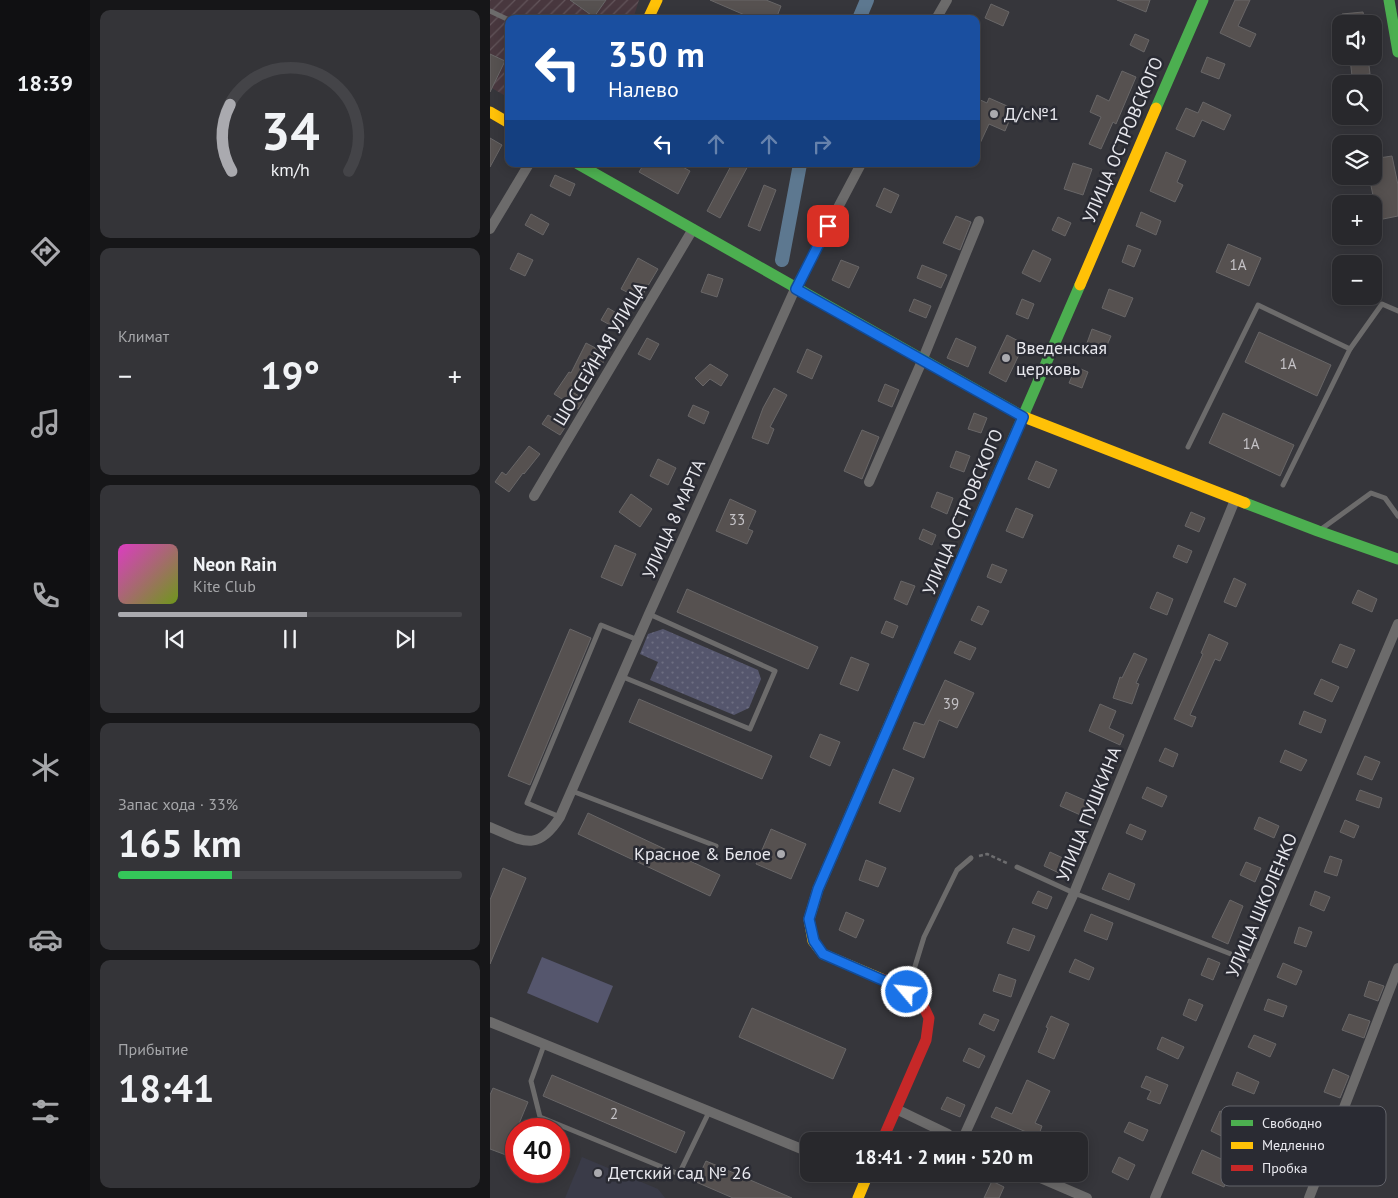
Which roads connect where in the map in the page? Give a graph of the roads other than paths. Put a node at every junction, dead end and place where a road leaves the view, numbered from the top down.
1 (657, 0) edge
2 (947, 0) edge
3 (1203, 0) edge
4 (1389, 0) edge
5 (490, 11) edge
6 (650, 15) edge
7 (938, 15) edge
8 (505, 18) edge
9 (1398, 52) edge
10 (490, 112) edge
11 (505, 121) edge
12 (527, 167) edge
13 (583, 167) edge
14 (859, 167) edge
15 (979, 221) dead end
16 (490, 229) edge
17 (693, 230) junction
18 (796, 289) junction
19 (1398, 311) edge
20 (1350, 349) junction
21 (922, 361) junction
22 (1023, 417) junction
23 (1188, 447) dead end
24 (869, 482) dead end
25 (1283, 485) dead end
26 (534, 496) dead end
27 (1235, 500) junction
28 (1398, 516) edge
29 (1318, 532) junction
30 (1398, 559) edge
31 (648, 614) junction
32 (1398, 624) edge
33 (638, 640) junction
34 (622, 677) junction
35 (572, 790) junction
36 (560, 817) junction
37 (490, 827) edge
38 (716, 846) dead end
39 (971, 858) road end
40 (1016, 867) road end
41 (1074, 893) junction
42 (1255, 963) junction
43 (1398, 968) edge
44 (907, 992) junction
45 (490, 1022) edge
46 (544, 1045) junction
47 (1345, 1106) edge
48 (896, 1108) junction
49 (709, 1112) junction
50 (886, 1132) edge
51 (944, 1132) edge
52 (966, 1132) edge
53 (800, 1148) edge
54 (863, 1182) edge
55 (1050, 1182) edge
56 (1314, 1186) edge
57 (858, 1198) edge
58 (1087, 1198) edge
59 (1155, 1198) edge
60 (1309, 1198) edge

1 - 6 street
2 - 7 street
3 - 22 street, УЛИЦА ОСТРОВСКОГО
4 - 9 street
5 - 8 lane
10 - 11 street
12 - 16 street
13 - 17 street
14 - 18 street, УЛИЦА 8 МАРТА
15 - 21 street
17 - 18 street
17 - 26 street, ШОССЕЙНАЯ УЛИЦА
18 - 21 street
18 - 31 street, УЛИЦА 8 МАРТА
19 - 20 lane
20 - 23 lane
20 - 25 lane
21 - 22 street
21 - 24 street
22 - 27 street
22 - 44 street, УЛИЦА ОСТРОВСКОГО
27 - 29 street
27 - 41 street, УЛИЦА ПУШКИНА
28 - 29 lane
29 - 30 street
31 - 33 street, УЛИЦА 8 МАРТА
31 - 34 lane
32 - 42 street, УЛИЦА ШКОЛЕНКО
33 - 34 street, УЛИЦА 8 МАРТА
33 - 36 lane
34 - 35 street, УЛИЦА 8 МАРТА
35 - 36 street, УЛИЦА 8 МАРТА
35 - 38 lane
36 - 37 street, УЛИЦА 8 МАРТА
39 - 44 lane
40 - 41 lane
41 - 42 lane
41 - 52 street, УЛИЦА ПУШКИНА
42 - 59 street, УЛИЦА ШКОЛЕНКО
43 - 47 street
44 - 48 street, УЛИЦА ОСТРОВСКОГО
45 - 46 street
46 - 49 street
46 - 49 lane
48 - 50 street, УЛИЦА ОСТРОВСКОГО
48 - 51 street
49 - 53 street
54 - 57 street
55 - 58 street
56 - 60 street

